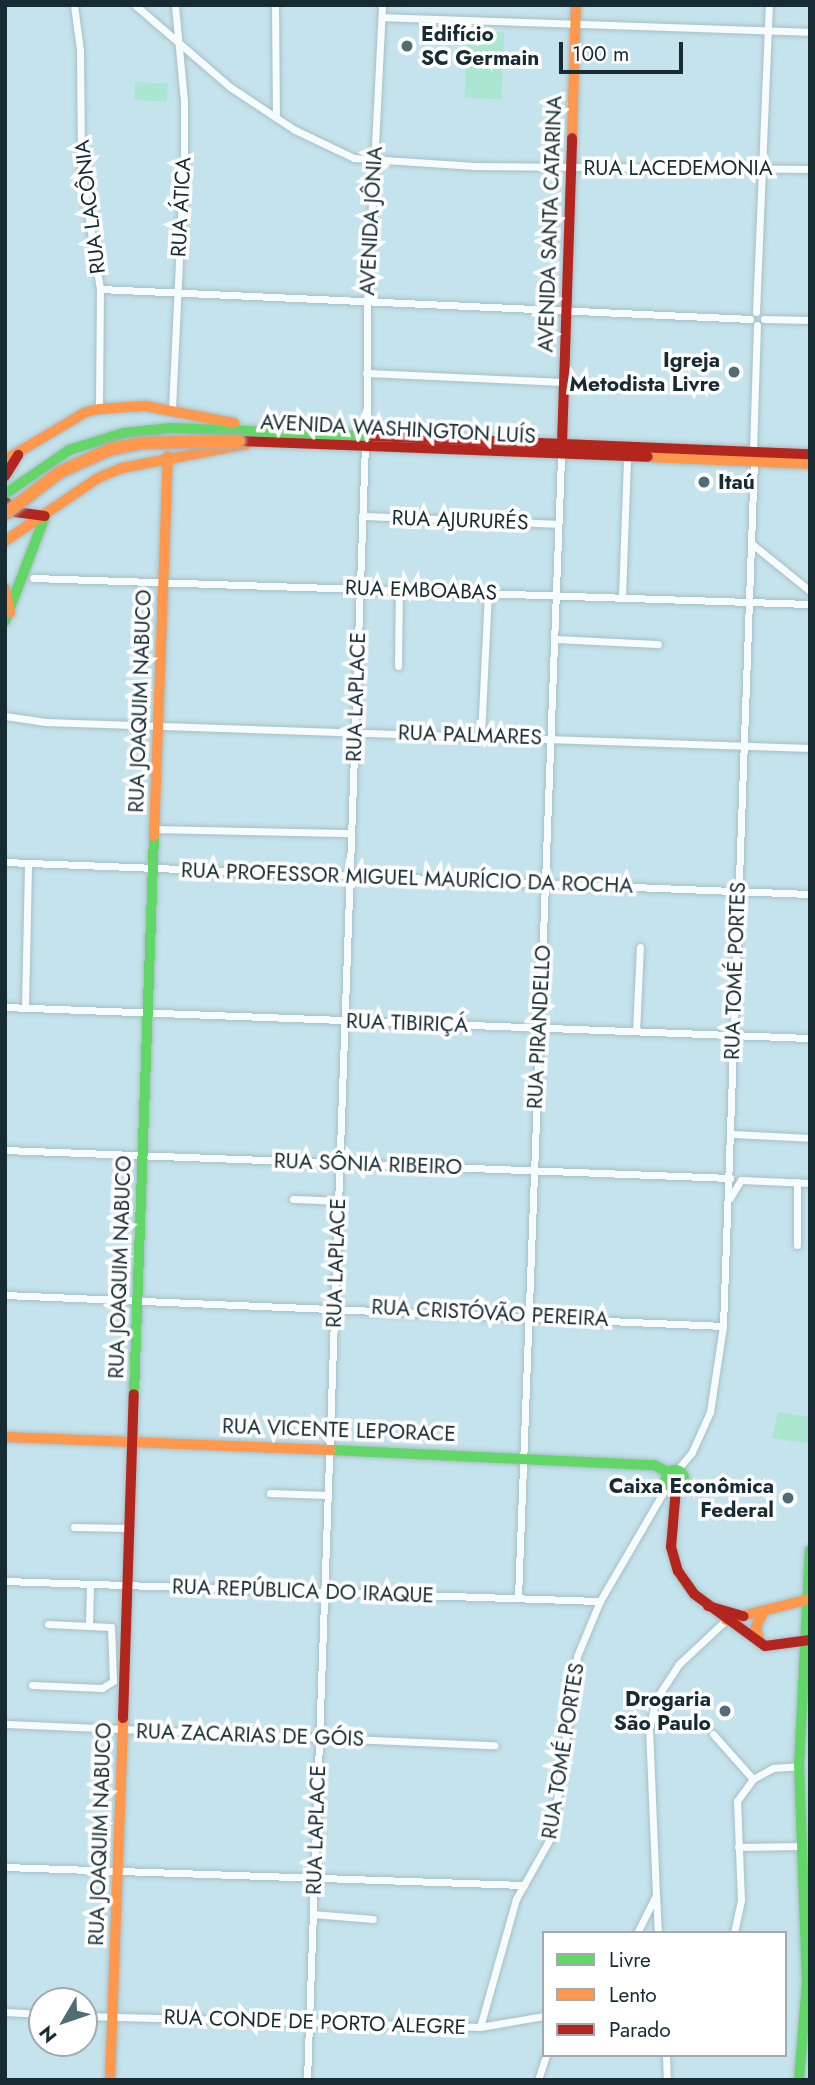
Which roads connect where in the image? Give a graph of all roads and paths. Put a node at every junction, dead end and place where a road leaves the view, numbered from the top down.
1 (74, 5) edge
2 (135, 5) edge
3 (175, 5) edge
4 (275, 5) edge
5 (382, 5) edge
6 (576, 5) edge
7 (769, 5) edge
8 (382, 18) junction
9 (575, 23) junction
10 (768, 30) junction
11 (810, 32) edge
12 (180, 47) junction
13 (276, 117) junction
14 (373, 161) junction
15 (759, 167) junction
16 (572, 168) junction
17 (810, 169) edge
18 (100, 289) junction
19 (176, 293) junction
20 (367, 303) junction
21 (566, 313) junction
22 (753, 316) junction
23 (764, 319) junction
24 (810, 320) edge
25 (757, 326) junction
26 (366, 373) junction
27 (565, 382) junction
28 (99, 409) junction
29 (172, 410) junction
30 (256, 436) junction
31 (366, 442) junction
32 (561, 450) junction
33 (20, 452) junction
34 (810, 454) edge
35 (168, 456) junction
36 (753, 456) junction
37 (627, 458) junction
38 (5, 460) edge
39 (810, 464) edge
40 (5, 477) edge
41 (5, 497) edge
42 (5, 514) edge
43 (45, 516) junction
44 (362, 516) junction
45 (558, 524) junction
46 (5, 541) edge
47 (752, 544) junction
48 (33, 578) dead end
49 (163, 583) junction
50 (360, 588) junction
51 (399, 588) junction
52 (5, 589) edge
53 (810, 591) edge
54 (488, 592) junction
55 (555, 594) junction
56 (622, 596) junction
57 (750, 602) junction
58 (810, 604) edge
59 (8, 616) edge
60 (554, 639) junction
61 (658, 644) dead end
62 (398, 666) dead end
63 (5, 716) edge
64 (158, 726) junction
65 (355, 730) junction
66 (481, 735) junction
67 (548, 738) junction
68 (745, 745) junction
69 (810, 748) edge
70 (155, 829) junction
71 (351, 833) junction
72 (5, 862) edge
73 (27, 863) junction
74 (153, 869) junction
75 (349, 874) junction
76 (546, 883) junction
77 (737, 890) junction
78 (810, 894) edge
79 (640, 947) dead end
80 (5, 1007) edge
81 (25, 1008) junction
82 (148, 1013) junction
83 (344, 1020) junction
84 (540, 1028) junction
85 (636, 1031) junction
86 (733, 1035) junction
87 (810, 1038) edge
88 (732, 1134) junction
89 (810, 1138) edge
90 (5, 1150) edge
91 (143, 1155) junction
92 (339, 1163) junction
93 (532, 1170) junction
94 (730, 1178) junction
95 (797, 1182) junction
96 (810, 1182) edge
97 (293, 1199) dead end
98 (338, 1201) junction
99 (728, 1203) junction
100 (797, 1245) dead end
101 (5, 1294) edge
102 (138, 1298) junction
103 (334, 1306) junction
104 (527, 1314) junction
105 (723, 1326) junction
106 (5, 1437) edge
107 (133, 1442) junction
108 (329, 1447) junction
109 (523, 1457) junction
110 (672, 1478) junction
111 (270, 1493) dead end
112 (327, 1495) junction
113 (659, 1504) junction
114 (675, 1508) junction
115 (74, 1527) dead end
116 (129, 1528) junction
117 (810, 1550) edge
118 (5, 1581) edge
119 (90, 1584) junction
120 (127, 1584) junction
121 (324, 1593) junction
122 (519, 1598) junction
123 (808, 1599) edge
124 (600, 1601) junction
125 (708, 1606) junction
126 (763, 1613) junction
127 (745, 1616) junction
128 (726, 1620) junction
129 (48, 1624) dead end
130 (89, 1626) junction
131 (807, 1640) edge
132 (760, 1643) junction
133 (32, 1685) dead end
134 (5, 1724) edge
135 (124, 1729) junction
136 (713, 1734) dead end
137 (319, 1738) junction
138 (495, 1745) dead end
139 (799, 1766) junction
140 (754, 1779) junction
141 (802, 1846) junction
142 (738, 1847) junction
143 (5, 1867) edge
144 (117, 1873) junction
145 (314, 1880) junction
146 (524, 1885) junction
147 (656, 1895) junction
148 (313, 1913) junction
149 (373, 1919) dead end
150 (638, 1931) edge
151 (658, 1931) edge
152 (734, 1931) edge
153 (5, 2012) edge
154 (28, 2013) edge
155 (98, 2016) edge
156 (542, 2016) edge
157 (113, 2017) junction
158 (309, 2022) junction
159 (480, 2027) junction
160 (545, 2057) edge
161 (666, 2057) edge
162 (110, 2080) edge
163 (307, 2080) edge
164 (538, 2080) edge
165 (667, 2080) edge
166 (799, 2080) edge

1 - 18 street, RUA LACÔNIA
2 - 12 street, RUA LACEDEMONIA
3 - 12 street, RUA ÁTICA
4 - 13 street
5 - 8 street, AVENIDA JÔNIA
6 - 9 main road, AVENIDA SANTA CATARINA
7 - 10 street
8 - 9 street
8 - 14 street, AVENIDA JÔNIA
9 - 10 street
9 - 16 main road, AVENIDA SANTA CATARINA
10 - 11 street
10 - 15 street
12 - 13 street, RUA LACEDEMONIA
12 - 19 street, RUA ÁTICA
13 - 14 street, RUA LACEDEMONIA
14 - 16 street, RUA LACEDEMONIA
14 - 20 street, AVENIDA JÔNIA
15 - 16 street, RUA LACEDEMONIA
15 - 17 street, RUA LACEDEMONIA
15 - 22 street
16 - 21 main road, AVENIDA SANTA CATARINA
18 - 19 street
18 - 28 street, RUA LACÔNIA
19 - 20 street
19 - 29 street, RUA ÁTICA
20 - 21 street
20 - 26 street, AVENIDA JÔNIA
21 - 22 street
21 - 27 main road, AVENIDA SANTA CATARINA
22 - 23 street
22 - 25 street
23 - 24 street
23 - 25 street
25 - 36 street, RUA TOMÉ PORTES
26 - 27 street
26 - 31 street, AVENIDA JÔNIA
27 - 32 main road, AVENIDA SANTA CATARINA
28 - 29 main road
28 - 33 main road
29 - 30 main road
30 - 31 main road, AVENIDA WASHINGTON LUÍS
30 - 35 main road
30 - 41 main road, AVENIDA WASHINGTON LUÍS
30 - 42 main road, AVENIDA WASHINGTON LUÍS, bridge
31 - 32 main road, AVENIDA WASHINGTON LUÍS
31 - 44 street, RUA LAPLACE
32 - 36 main road, AVENIDA WASHINGTON LUÍS
32 - 37 main road, AVENIDA WASHINGTON LUÍS
32 - 45 street, RUA PIRANDELLO
33 - 38 main road
33 - 40 main road
34 - 36 main road, AVENIDA WASHINGTON LUÍS
35 - 43 main road
35 - 49 main road, RUA JOAQUIM NABUCO
36 - 37 main road, AVENIDA WASHINGTON LUÍS
36 - 39 main road, AVENIDA WASHINGTON LUÍS
36 - 47 street, RUA TOMÉ PORTES
37 - 56 street
41 - 43 main road
43 - 46 main road
43 - 59 main road
44 - 45 street, RUA AJURURÉS
44 - 50 street, RUA LAPLACE
45 - 55 street, RUA PIRANDELLO
47 - 53 street
47 - 57 street, RUA TOMÉ PORTES
48 - 49 street, RUA EMBOABAS
49 - 50 street, RUA EMBOABAS
49 - 64 main road, RUA JOAQUIM NABUCO
50 - 51 street, RUA EMBOABAS
50 - 65 street, RUA LAPLACE
51 - 54 street, RUA EMBOABAS
51 - 62 street
52 - 59 main road
54 - 55 street, RUA EMBOABAS
54 - 66 street
55 - 56 street, RUA EMBOABAS
55 - 60 street, RUA PIRANDELLO
56 - 57 street, RUA EMBOABAS
57 - 58 street, RUA EMBOABAS
57 - 68 street, RUA TOMÉ PORTES
60 - 61 street
60 - 67 street, RUA PIRANDELLO
63 - 64 street, RUA PALMARES
64 - 65 street, RUA PALMARES
64 - 70 main road, RUA JOAQUIM NABUCO
65 - 66 street, RUA PALMARES
65 - 71 street, RUA LAPLACE
66 - 67 street, RUA PALMARES
67 - 68 street, RUA PALMARES
67 - 76 street, RUA PIRANDELLO
68 - 69 street, RUA PALMARES
68 - 77 street, RUA TOMÉ PORTES
70 - 71 street
70 - 74 main road, RUA JOAQUIM NABUCO
71 - 75 street, RUA LAPLACE
72 - 73 street, RUA PROFESSOR MIGUEL MAURÍCIO DA ROCHA
73 - 74 street, RUA PROFESSOR MIGUEL MAURÍCIO DA ROCHA
73 - 81 street
74 - 75 street, RUA PROFESSOR MIGUEL MAURÍCIO DA ROCHA
74 - 82 main road, RUA JOAQUIM NABUCO
75 - 76 street, RUA PROFESSOR MIGUEL MAURÍCIO DA ROCHA
75 - 83 street, RUA LAPLACE
76 - 77 street, RUA PROFESSOR MIGUEL MAURÍCIO DA ROCHA
76 - 84 street, RUA PIRANDELLO
77 - 78 street, RUA PROFESSOR MIGUEL MAURÍCIO DA ROCHA
77 - 86 street, RUA TOMÉ PORTES
79 - 85 street
80 - 81 street, RUA TIBIRIÇÁ
81 - 82 street, RUA TIBIRIÇÁ
82 - 83 street, RUA TIBIRIÇÁ
82 - 91 main road, RUA JOAQUIM NABUCO
83 - 84 street, RUA TIBIRIÇÁ
83 - 92 street, RUA LAPLACE
84 - 85 street, RUA TIBIRIÇÁ
84 - 93 street, RUA PIRANDELLO
85 - 86 street, RUA TIBIRIÇÁ
86 - 87 street, RUA TIBIRIÇÁ
86 - 88 street, RUA TOMÉ PORTES
88 - 89 street
88 - 94 street, RUA TOMÉ PORTES
90 - 91 street, RUA SÔNIA RIBEIRO
91 - 92 street, RUA SÔNIA RIBEIRO
91 - 102 main road, RUA JOAQUIM NABUCO
92 - 93 street, RUA SÔNIA RIBEIRO
92 - 98 street, RUA LAPLACE
93 - 94 street, RUA SÔNIA RIBEIRO
93 - 104 street, RUA PIRANDELLO
94 - 99 street, RUA TOMÉ PORTES
95 - 96 street
95 - 99 street
95 - 100 street
97 - 98 street
98 - 103 street, RUA LAPLACE
99 - 105 street, RUA TOMÉ PORTES
101 - 102 street, RUA CRISTÓVÃO PEREIRA
102 - 103 street, RUA CRISTÓVÃO PEREIRA
102 - 107 main road, RUA JOAQUIM NABUCO
103 - 104 street, RUA CRISTÓVÃO PEREIRA
103 - 108 street, RUA LAPLACE
104 - 105 street, RUA CRISTÓVÃO PEREIRA
104 - 109 street, RUA PIRANDELLO
105 - 110 street, RUA TOMÉ PORTES
106 - 107 main road, RUA VICENTE LEPORACE
107 - 108 main road, RUA VICENTE LEPORACE
107 - 116 main road, RUA JOAQUIM NABUCO
108 - 109 main road, RUA VICENTE LEPORACE
108 - 112 street, RUA LAPLACE
109 - 110 main road, RUA VICENTE LEPORACE
109 - 122 street, RUA PIRANDELLO
110 - 113 street, RUA TOMÉ PORTES
110 - 114 main road
111 - 112 street
112 - 121 street, RUA LAPLACE
113 - 114 street
113 - 124 street, RUA TOMÉ PORTES
114 - 125 main road
115 - 116 street
116 - 120 main road, RUA JOAQUIM NABUCO
117 - 123 main road
118 - 119 street, RUA REPÚBLICA DO IRAQUE
119 - 120 street, RUA REPÚBLICA DO IRAQUE
119 - 130 street
120 - 121 street, RUA REPÚBLICA DO IRAQUE
120 - 135 main road, RUA JOAQUIM NABUCO
121 - 122 street, RUA REPÚBLICA DO IRAQUE
121 - 137 street, RUA LAPLACE
122 - 124 street, RUA REPÚBLICA DO IRAQUE
123 - 126 main road
123 - 131 main road
124 - 146 street, RUA TOMÉ PORTES
125 - 127 main road
125 - 128 main road
126 - 127 main road
126 - 132 main road
127 - 128 main road
128 - 132 main road
128 - 147 street
129 - 130 street
130 - 133 street
131 - 132 main road
131 - 139 main road
134 - 135 street, RUA ZACARIAS DE GÓIS
135 - 137 street, RUA ZACARIAS DE GÓIS
135 - 144 main road, RUA JOAQUIM NABUCO
136 - 140 street
137 - 138 street, RUA ZACARIAS DE GÓIS
137 - 145 street, RUA LAPLACE
139 - 140 street
139 - 141 main road
140 - 142 street
141 - 142 street
141 - 166 main road
142 - 152 street
143 - 144 street
144 - 145 street
144 - 157 main road, RUA JOAQUIM NABUCO
145 - 146 street
145 - 148 street, RUA LAPLACE
146 - 159 street, RUA TOMÉ PORTES
147 - 150 street
147 - 151 street
148 - 149 street
148 - 158 street, RUA LAPLACE
153 - 154 street
155 - 157 street, RUA CONDE DE PORTO ALEGRE
156 - 159 street, RUA CONDE DE PORTO ALEGRE
157 - 158 street, RUA CONDE DE PORTO ALEGRE
157 - 162 main road, RUA JOAQUIM NABUCO
158 - 159 street, RUA CONDE DE PORTO ALEGRE
158 - 163 street, RUA LAPLACE
160 - 164 street
161 - 165 street

